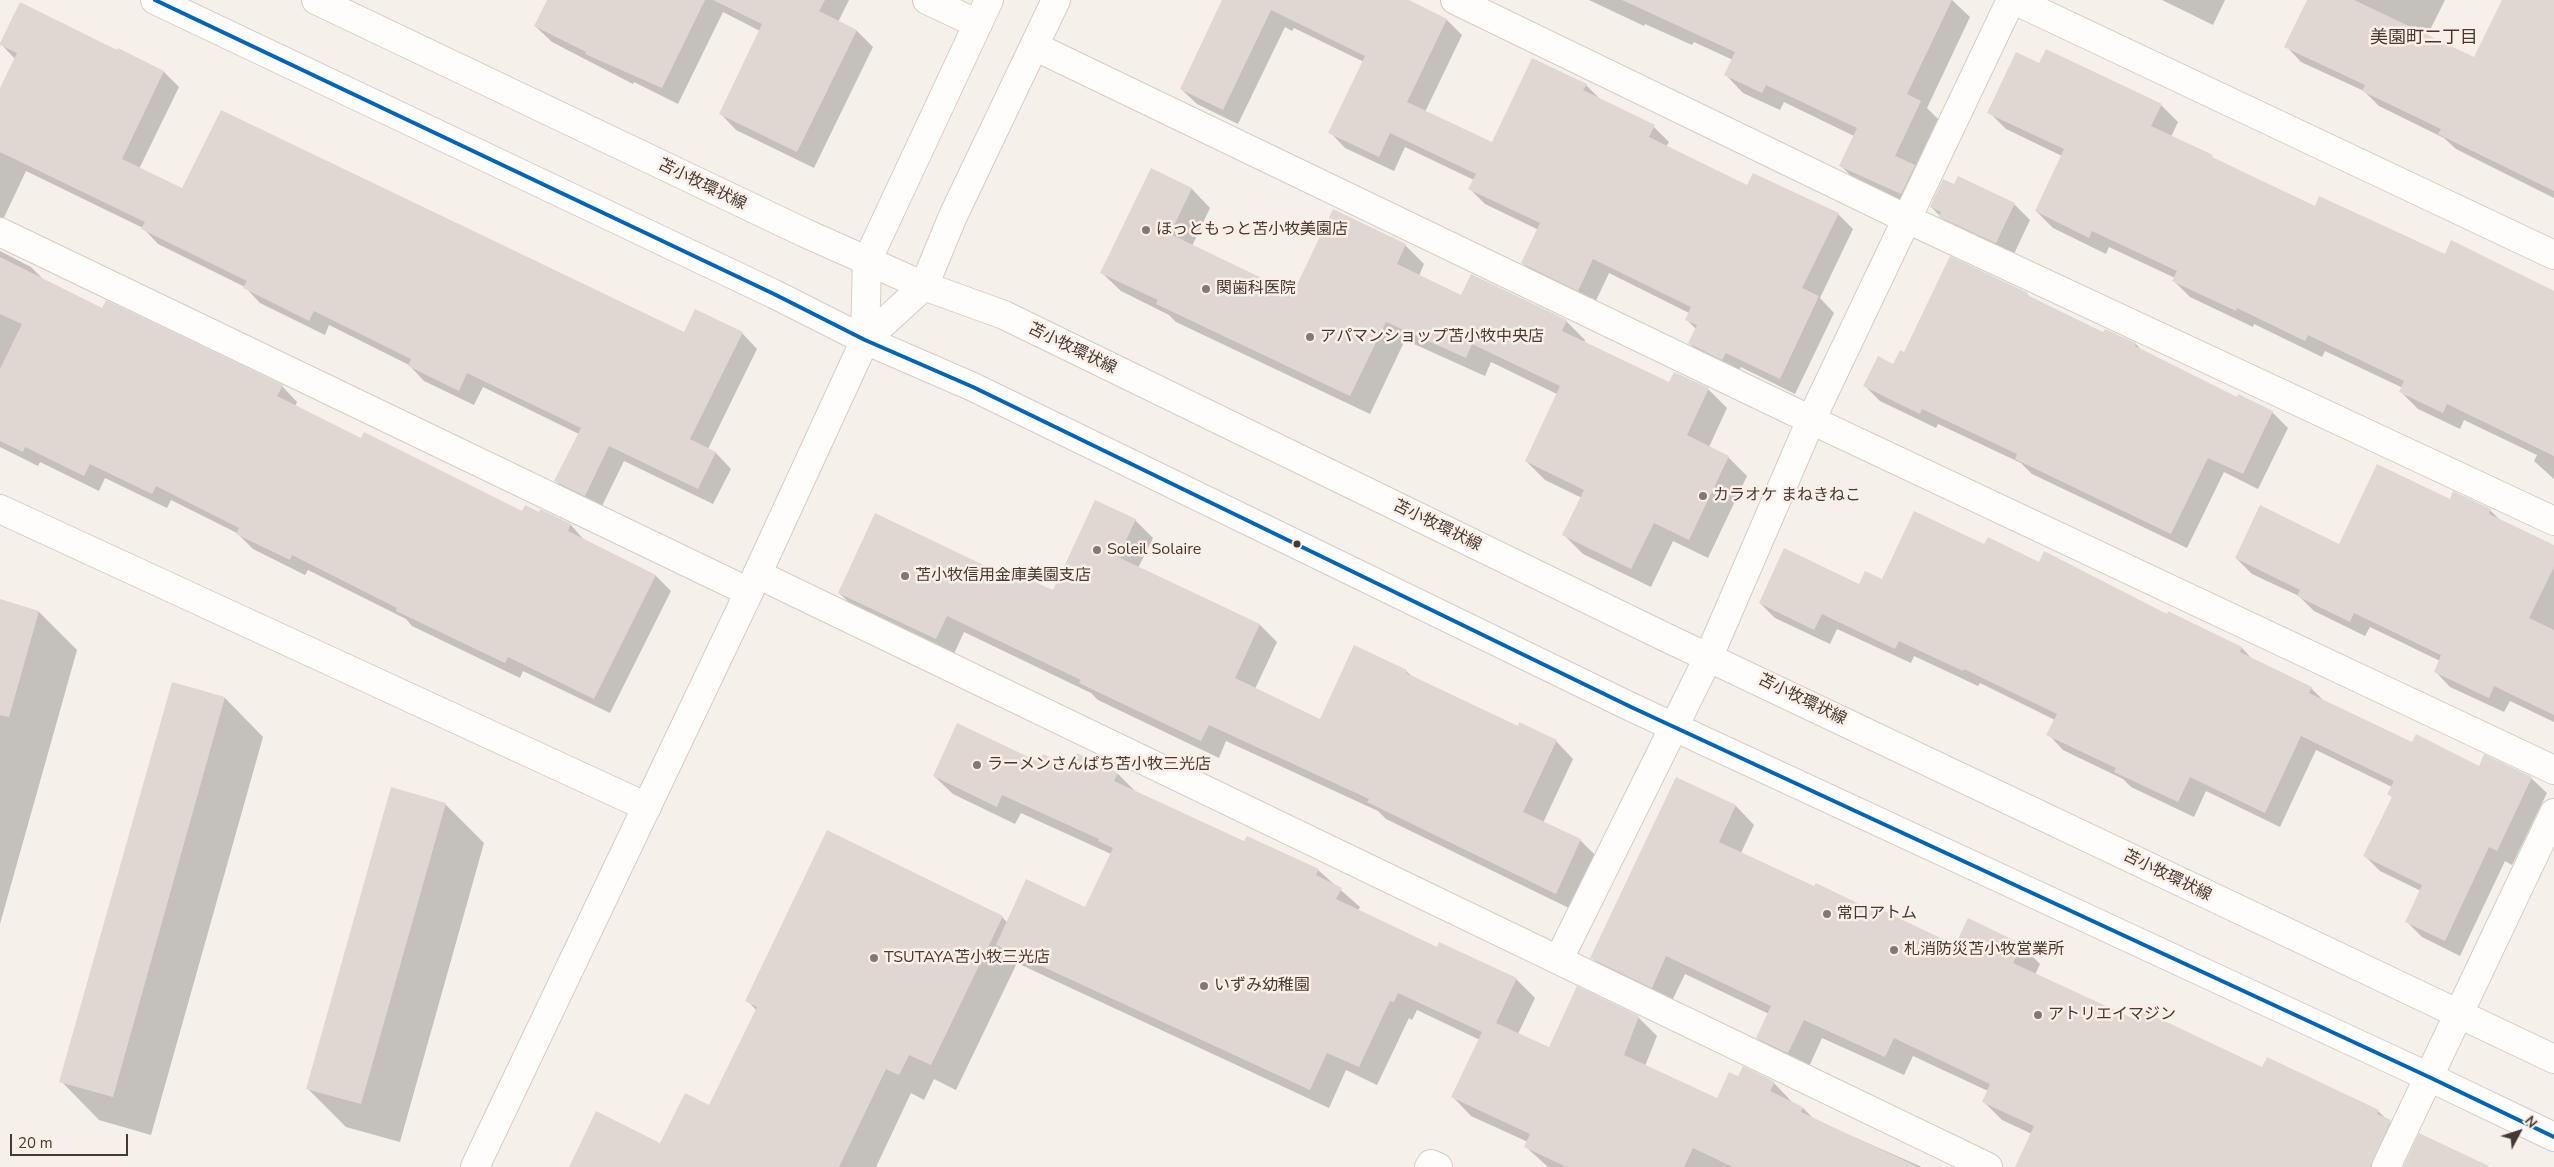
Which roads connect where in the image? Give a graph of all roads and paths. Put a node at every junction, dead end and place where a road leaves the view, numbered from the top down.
1 (155, 0) edge
2 (316, 0) edge
3 (928, 0) edge
4 (1056, 0) edge
5 (1455, 0) edge
6 (2012, 0) edge
7 (984, 12) edge
8 (1034, 46) junction
9 (1905, 218) junction
10 (0, 232) edge
11 (2554, 255) edge
12 (866, 261) junction
13 (924, 286) junction
14 (865, 340) junction
15 (1811, 420) junction
16 (0, 509) edge
17 (2554, 521) edge
18 (753, 583) junction
19 (1709, 656) junction
20 (1676, 727) junction
21 (2554, 770) edge
22 (647, 808) junction
23 (2554, 813) edge
24 (1559, 959) junction
25 (2458, 1014) junction
26 (2554, 1059) edge
27 (2430, 1077) junction
28 (2554, 1138) edge
29 (475, 1167) edge
30 (1429, 1167) edge
31 (1438, 1167) edge
32 (1988, 1167) edge
33 (2386, 1167) edge

1 - 14 street
2 - 12 street, 苫小牧環状線
3 - 7 street
4 - 8 street
5 - 9 street
6 - 9 street
6 - 11 street
7 - 12 street
8 - 13 street
8 - 15 street
9 - 15 street
9 - 17 street
10 - 18 street
12 - 13 street, 苫小牧環状線
12 - 14 street
13 - 14 street
13 - 19 street, 苫小牧環状線
14 - 18 street
14 - 20 street
15 - 19 street
15 - 21 street
16 - 22 street
18 - 22 street
18 - 24 street
19 - 20 street
19 - 25 street, 苫小牧環状線
20 - 24 street
20 - 27 street
22 - 29 street
23 - 25 street
24 - 32 street
25 - 26 street, 苫小牧環状線
25 - 27 street
27 - 28 street
27 - 33 street
30 - 31 street

